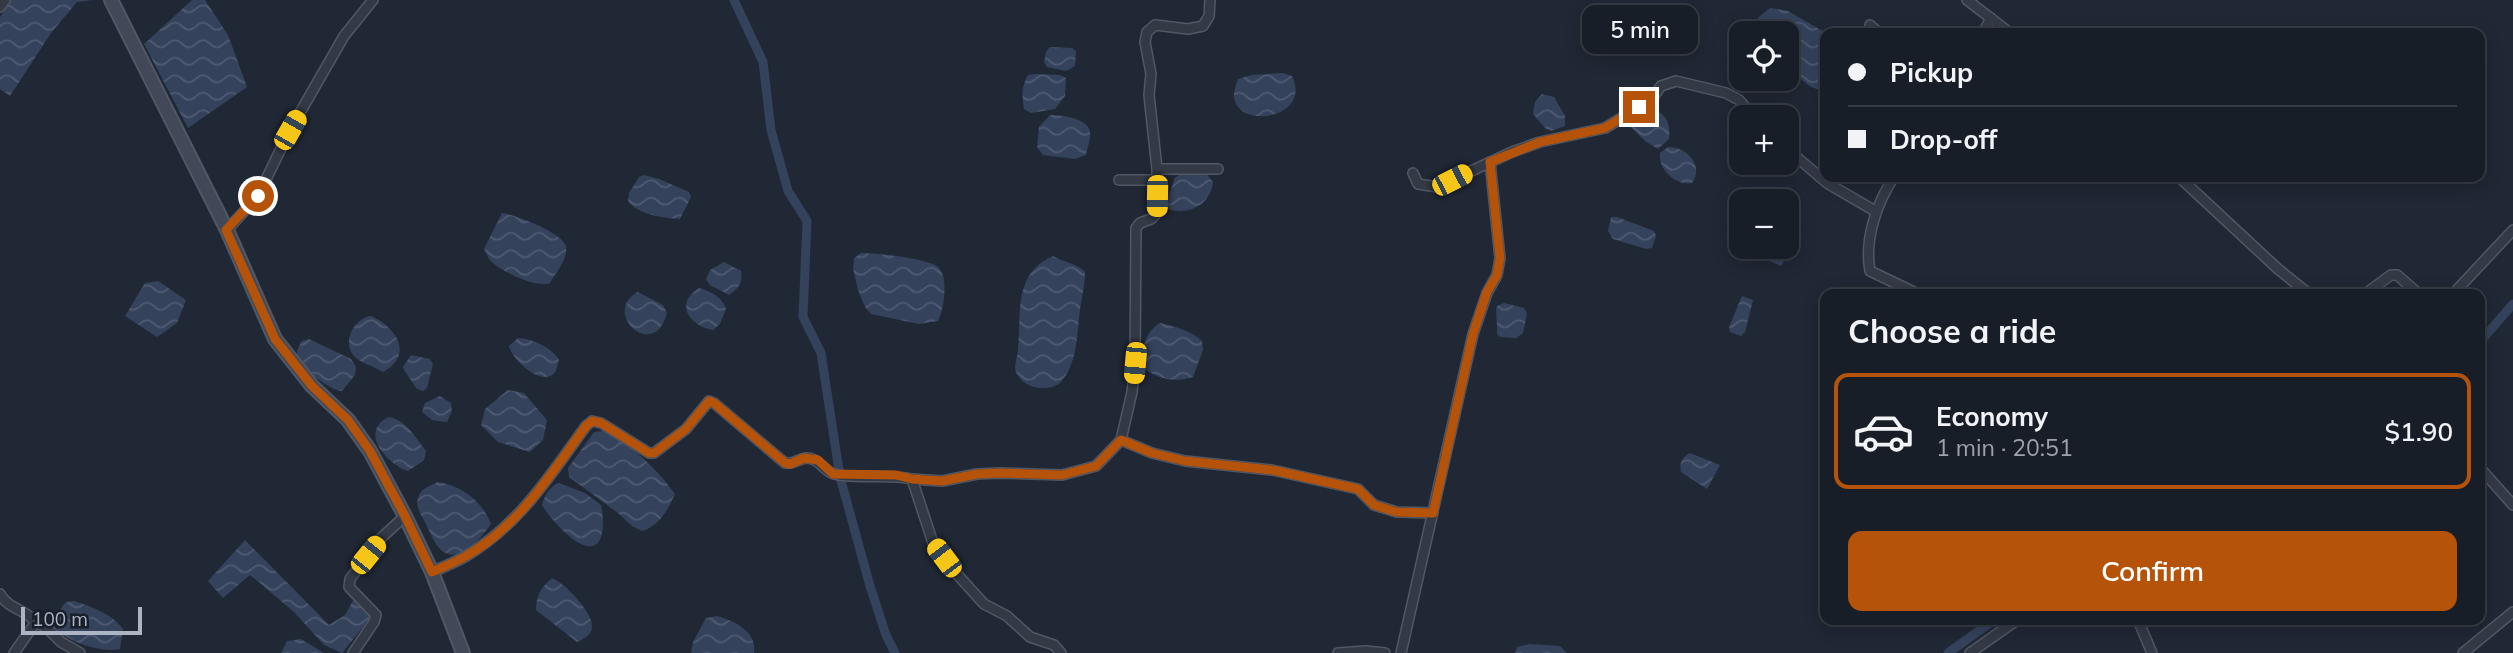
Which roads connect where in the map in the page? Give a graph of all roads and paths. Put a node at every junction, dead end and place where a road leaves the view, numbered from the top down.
1 (5, 0) edge
2 (111, 0) edge
3 (373, 0) edge
4 (1210, 0) edge
5 (1967, 0) edge
6 (0, 8) edge
7 (1992, 18) junction
8 (1870, 25) dead end
9 (1873, 28) edge
10 (1986, 28) edge
11 (2004, 28) edge
12 (1743, 105) edge
13 (1799, 159) edge
14 (1490, 162) junction
15 (1218, 169) dead end
16 (1413, 173) dead end
17 (1157, 175) junction
18 (1820, 177) edge
19 (1119, 180) dead end
20 (1826, 182) edge
21 (1891, 182) edge
22 (2184, 182) edge
23 (1875, 211) junction
24 (226, 230) junction
25 (2513, 230) edge
26 (1908, 289) edge
27 (2303, 289) edge
28 (2372, 289) edge
29 (2413, 289) edge
30 (2458, 289) edge
31 (1121, 440) junction
32 (2485, 474) edge
33 (912, 479) junction
34 (2513, 505) edge
35 (1433, 513) junction
36 (405, 516) junction
37 (432, 572) junction
38 (0, 594) edge
39 (2513, 612) edge
40 (36, 622) junction
41 (2010, 625) edge
42 (2140, 625) edge
43 (14, 653) edge
44 (80, 653) edge
45 (353, 653) edge
46 (463, 653) edge
47 (1061, 653) edge
48 (1338, 653) edge
49 (1385, 653) edge
50 (1401, 653) edge
51 (1970, 653) edge
52 (2152, 653) edge
53 (2463, 653) edge

1 - 6 street
2 - 24 main road
3 - 24 street
4 - 17 street
5 - 7 street
7 - 10 street
7 - 11 street
8 - 9 street
12 - 14 street
13 - 18 street
14 - 16 street
14 - 35 street
15 - 17 street
17 - 19 street
17 - 31 street
20 - 23 street
21 - 23 street
22 - 27 street
23 - 26 street
24 - 36 main road
25 - 30 street
28 - 29 street
31 - 33 street
31 - 35 street
32 - 34 street
33 - 37 street
33 - 47 street
35 - 50 street
36 - 37 main road
36 - 45 street
37 - 46 main road
38 - 40 street
39 - 53 street
40 - 43 street
40 - 44 street
41 - 51 street
42 - 52 street
48 - 49 street

